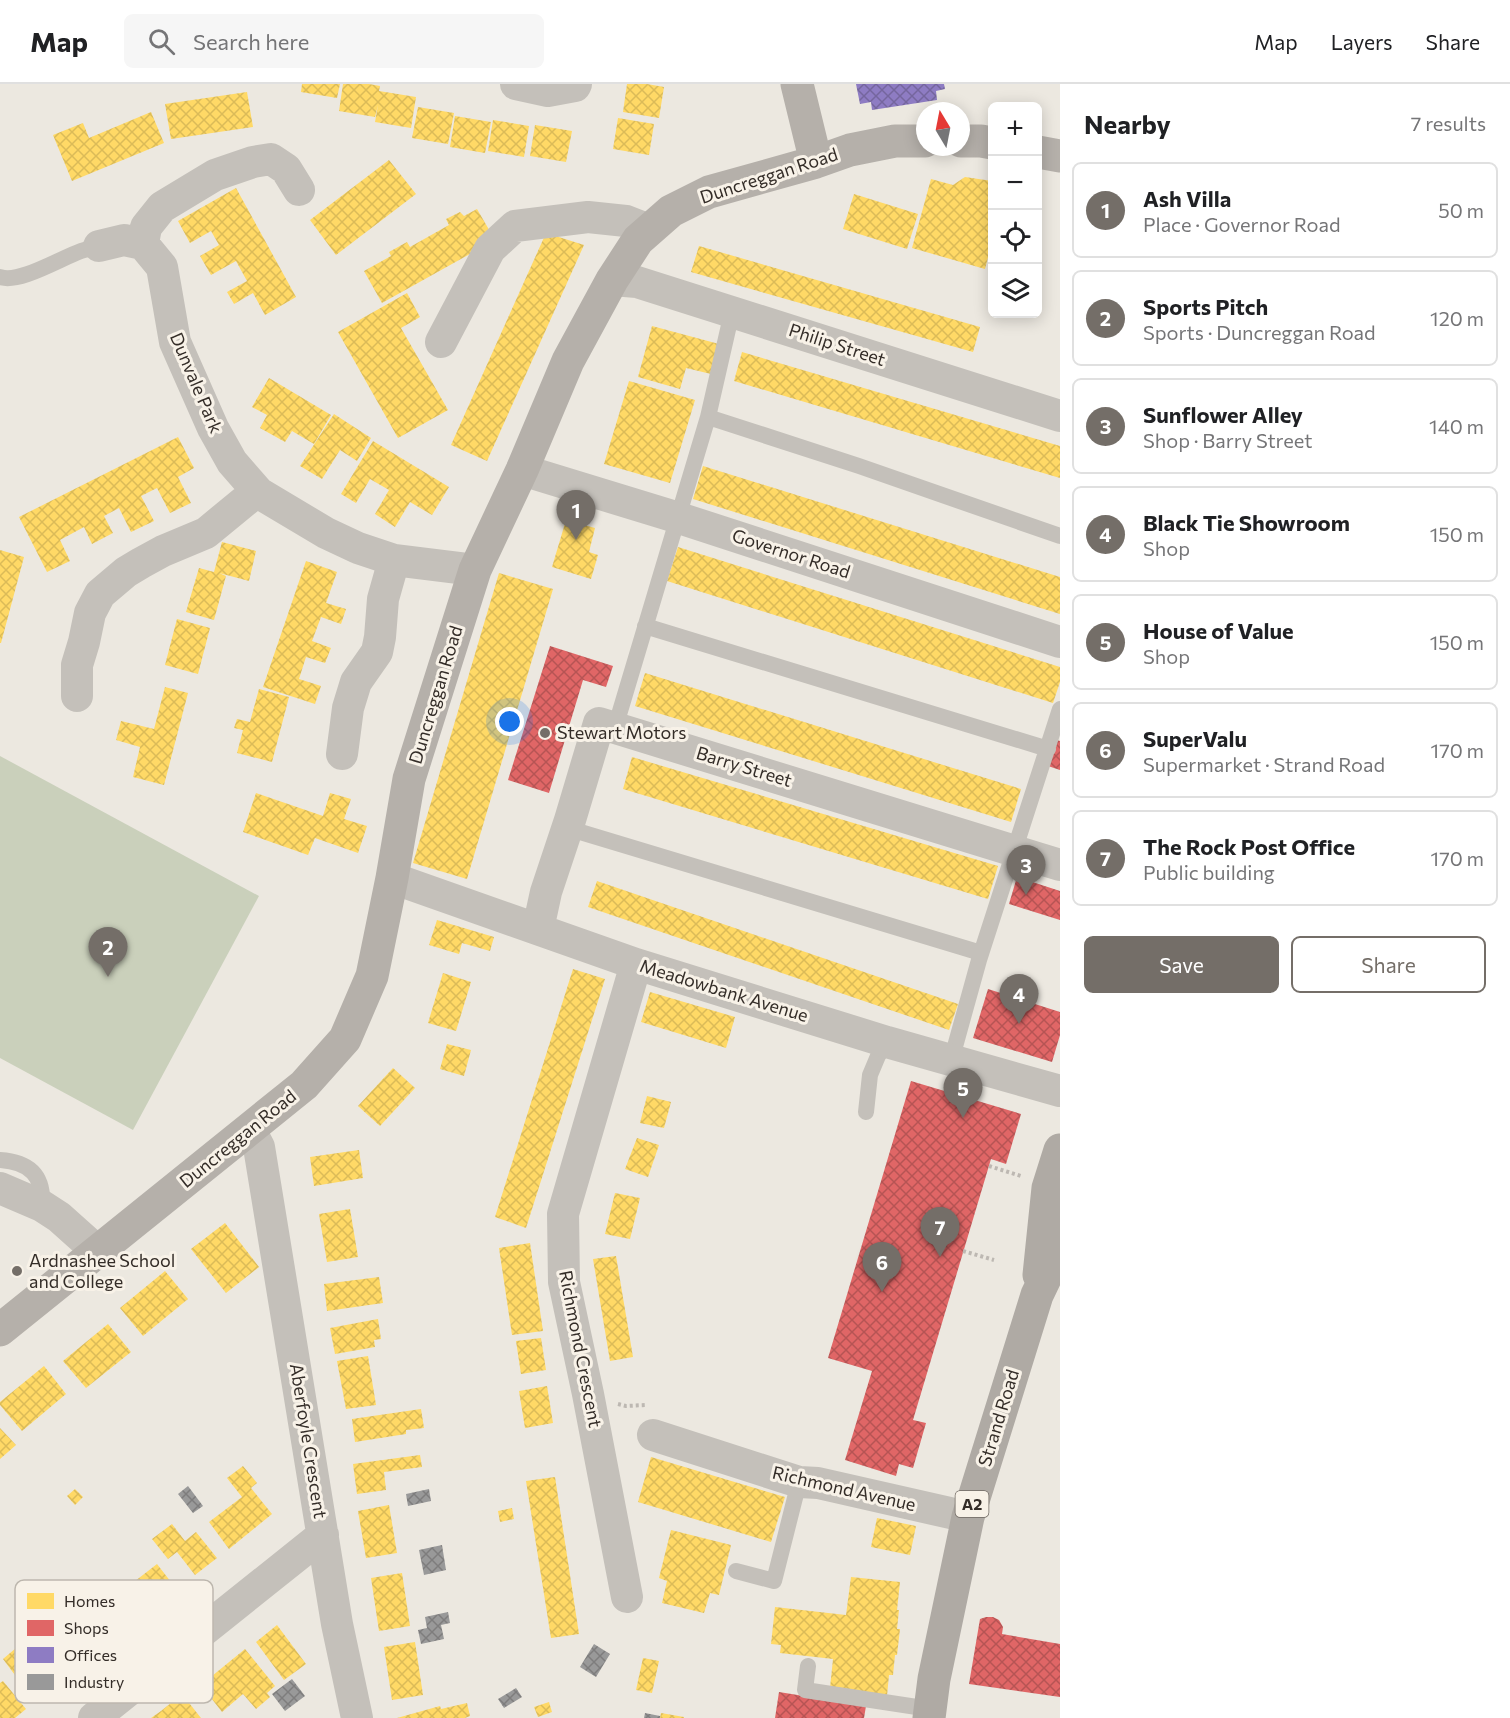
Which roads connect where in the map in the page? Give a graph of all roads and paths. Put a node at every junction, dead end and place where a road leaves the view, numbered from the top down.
1 (516, 84) edge
2 (576, 84) edge
3 (797, 84) edge
4 (916, 141) edge
5 (970, 141) edge
6 (988, 142) edge
7 (1042, 153) edge
8 (1060, 156) edge
9 (816, 162) junction
10 (299, 190) dead end
11 (650, 230) junction
12 (143, 244) junction
13 (99, 246) joint
14 (0, 278) edge
15 (612, 280) junction
16 (732, 312) junction
17 (441, 342) dead end
18 (1060, 416) edge
19 (708, 417) junction
20 (522, 470) junction
21 (257, 491) junction
22 (679, 518) junction
23 (1060, 536) edge
24 (394, 560) junction
25 (475, 570) junction
26 (645, 626) junction
27 (1060, 642) edge
28 (77, 696) dead end
29 (1060, 709) edge
30 (615, 728) junction
31 (1048, 749) junction
32 (342, 754) dead end
33 (567, 828) junction
34 (1015, 851) junction
35 (1060, 865) edge
36 (392, 878) junction
37 (538, 929) junction
38 (981, 953) junction
39 (636, 964) junction
40 (887, 1042) junction
41 (951, 1061) junction
42 (1060, 1091) edge
43 (866, 1112) dead end
44 (250, 1130) junction
45 (1060, 1150) edge
46 (0, 1160) edge
47 (989, 1166) dead end
48 (1021, 1176) dead end
49 (0, 1188) edge
50 (42, 1206) junction
51 (1060, 1247) edge
52 (97, 1251) junction
53 (963, 1251) dead end
54 (994, 1260) dead end
55 (1037, 1295) junction
56 (0, 1330) edge
57 (653, 1436) dead end
58 (799, 1482) junction
59 (968, 1517) junction
60 (323, 1535) junction
61 (736, 1571) dead end
62 (627, 1597) dead end
63 (213, 1623) edge
64 (808, 1666) dead end
65 (113, 1703) edge
66 (929, 1714) edge
67 (94, 1718) edge
68 (357, 1718) edge

1 - 2 street
3 - 9 main road
4 - 9 main road, Duncreggan Road
5 - 6 main road
7 - 8 main road
9 - 11 main road, Duncreggan Road
10 - 12 street
11 - 15 main road, Duncreggan Road
11 - 17 street
12 - 13 street
12 - 21 street, Dunvale Park
13 - 14 lane
15 - 16 street, Philip Street
15 - 20 main road, Duncreggan Road
16 - 18 street, Philip Street
16 - 19 lane
19 - 22 lane
19 - 23 lane
20 - 22 street, Governor Road
20 - 25 main road, Duncreggan Road
21 - 24 street, Dunvale Park
21 - 28 street
22 - 26 lane
22 - 27 street, Governor Road
24 - 25 street, Dunvale Park
24 - 32 street
25 - 36 main road, Duncreggan Road
26 - 30 lane
26 - 31 lane
29 - 31 lane
30 - 33 street
30 - 34 street, Barry Street
31 - 34 lane
33 - 37 street
33 - 38 lane
34 - 35 street, Barry Street
34 - 38 lane
36 - 37 street, Meadowbank Avenue
36 - 44 main road, Duncreggan Road
37 - 39 street, Meadowbank Avenue
38 - 41 lane
39 - 40 street, Meadowbank Avenue
39 - 62 street, Richmond Crescent
40 - 41 street, Meadowbank Avenue
40 - 43 lane
41 - 42 street, Meadowbank Avenue
44 - 52 main road, Duncreggan Road
44 - 60 street, Aberfoyle Crescent
45 - 55 highway, Strand Road / A2
46 - 50 lane
47 - 48 path
49 - 50 street
50 - 52 street
51 - 55 highway, Strand Road / A2
52 - 56 main road, Duncreggan Road
53 - 54 path
55 - 59 highway, Strand Road / A2
57 - 58 street, Richmond Avenue
58 - 59 street, Richmond Avenue
58 - 61 lane
59 - 66 highway, Strand Road / A2
60 - 63 street, Aberfoyle Crescent
60 - 68 street
64 - 66 lane
65 - 67 street, Aberfoyle Crescent

